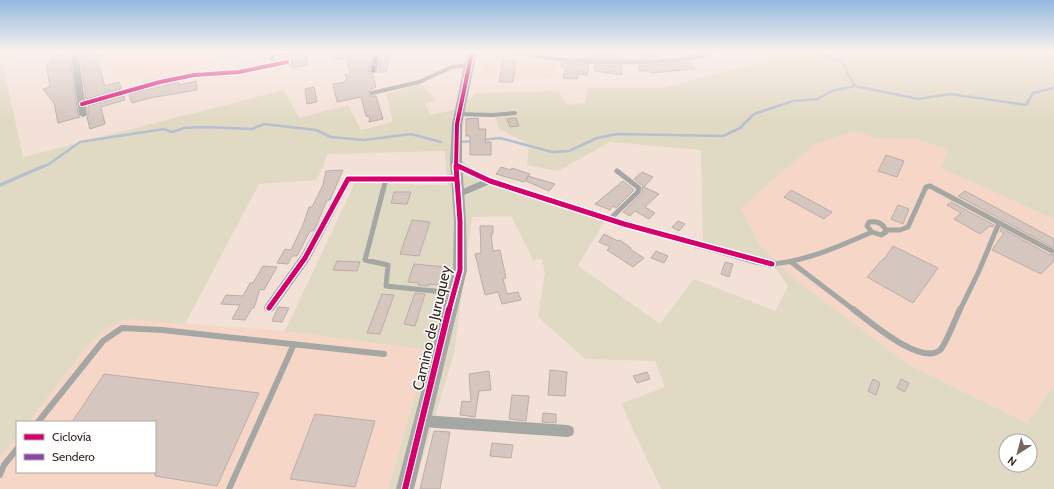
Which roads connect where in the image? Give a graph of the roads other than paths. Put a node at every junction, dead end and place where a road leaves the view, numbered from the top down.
1 (78, 75) edge
2 (197, 75) edge
3 (435, 75) edge
4 (467, 75) edge
5 (372, 93) dead end
6 (82, 104) junction
7 (515, 113) dead end
8 (459, 114) junction
9 (83, 115) dead end
10 (456, 165) junction
11 (617, 171) dead end
12 (386, 179) junction
13 (457, 179) junction
14 (490, 181) junction
15 (458, 194) junction
16 (610, 219) junction
17 (999, 223) junction
18 (886, 230) junction
19 (872, 232) junction
20 (1052, 251) dead end
21 (791, 262) junction
22 (772, 264) joint
23 (453, 293) junction
24 (269, 308) dead end
25 (294, 344) junction
26 (384, 354) dead end
27 (39, 421) edge
28 (422, 421) junction
29 (568, 431) dead end
30 (16, 450) edge
31 (0, 475) edge
32 (229, 489) edge
33 (405, 489) edge

1 - 6 street
2 - 6 street
3 - 5 lane
4 - 8 street, Camino de Juruquey
6 - 9 street
7 - 8 lane
8 - 10 street, Camino de Juruquey
10 - 13 street, Camino de Juruquey
10 - 14 street
11 - 16 lane
12 - 13 street
12 - 23 lane
12 - 24 street
13 - 15 street, Camino de Juruquey
14 - 15 street
14 - 16 street
15 - 23 street, Camino de Juruquey
16 - 22 street
17 - 18 lane
17 - 20 lane
17 - 21 lane
18 - 19 lane
18 - 19 lane
19 - 21 lane
21 - 22 lane
23 - 28 street, Camino de Juruquey
25 - 26 lane
25 - 27 lane
25 - 32 lane
28 - 29 street
28 - 33 street, Camino de Juruquey
30 - 31 lane

